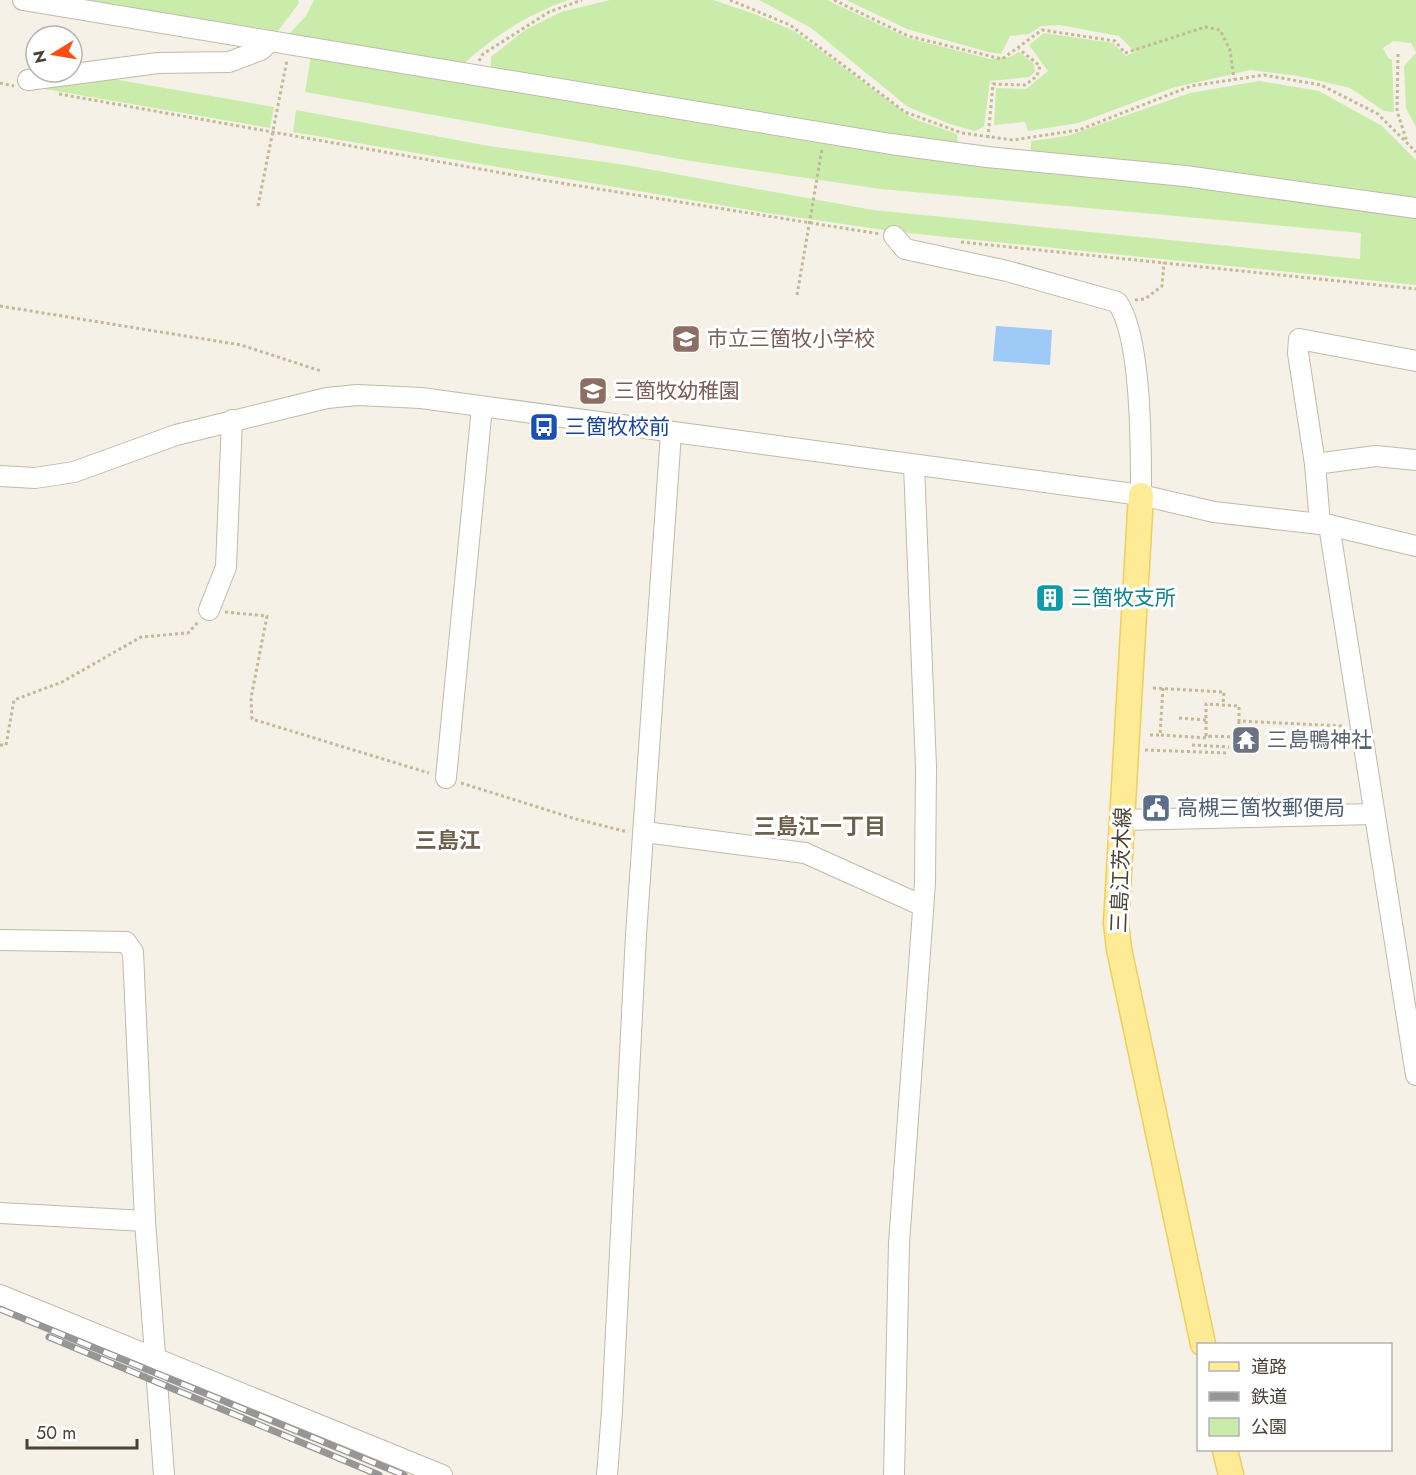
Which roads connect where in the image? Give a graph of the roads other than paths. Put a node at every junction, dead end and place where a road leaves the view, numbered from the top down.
1 (23, 0) edge
2 (280, 43) junction
3 (84, 74) edge
4 (1416, 208) edge
5 (894, 236) road end
6 (1416, 361) edge
7 (482, 407) junction
8 (232, 420) junction
9 (671, 433) junction
10 (1416, 460) edge
11 (914, 465) junction
12 (1315, 465) junction
13 (0, 476) edge
14 (1141, 495) junction
15 (1324, 525) junction
16 (1416, 546) edge
17 (209, 610) road end
18 (446, 778) road end
19 (1374, 814) junction
20 (1122, 820) junction
21 (645, 832) junction
22 (923, 906) junction
23 (0, 940) edge
24 (1416, 1075) edge
25 (0, 1213) edge
26 (145, 1221) junction
27 (0, 1295) edge
28 (1203, 1343) edge
29 (156, 1359) junction
30 (1225, 1451) edge
31 (164, 1475) edge
32 (442, 1475) edge
33 (607, 1475) edge
34 (894, 1475) edge
35 (1231, 1475) edge

1 - 2 street
2 - 3 street
2 - 4 street
5 - 14 street
6 - 12 street
7 - 8 street
7 - 9 street
7 - 18 street
8 - 13 street
8 - 17 street
9 - 11 street
9 - 21 street
10 - 12 street
11 - 14 street
11 - 22 street
12 - 15 street
14 - 15 street
14 - 20 main road, 三島江茨木線
15 - 16 street
15 - 19 street
19 - 20 street
19 - 24 street
20 - 28 main road, 三島江茨木線
21 - 22 street
21 - 33 street
22 - 34 street
23 - 26 street
25 - 26 street
26 - 29 street
27 - 29 street
29 - 31 street
29 - 32 street
30 - 35 main road

